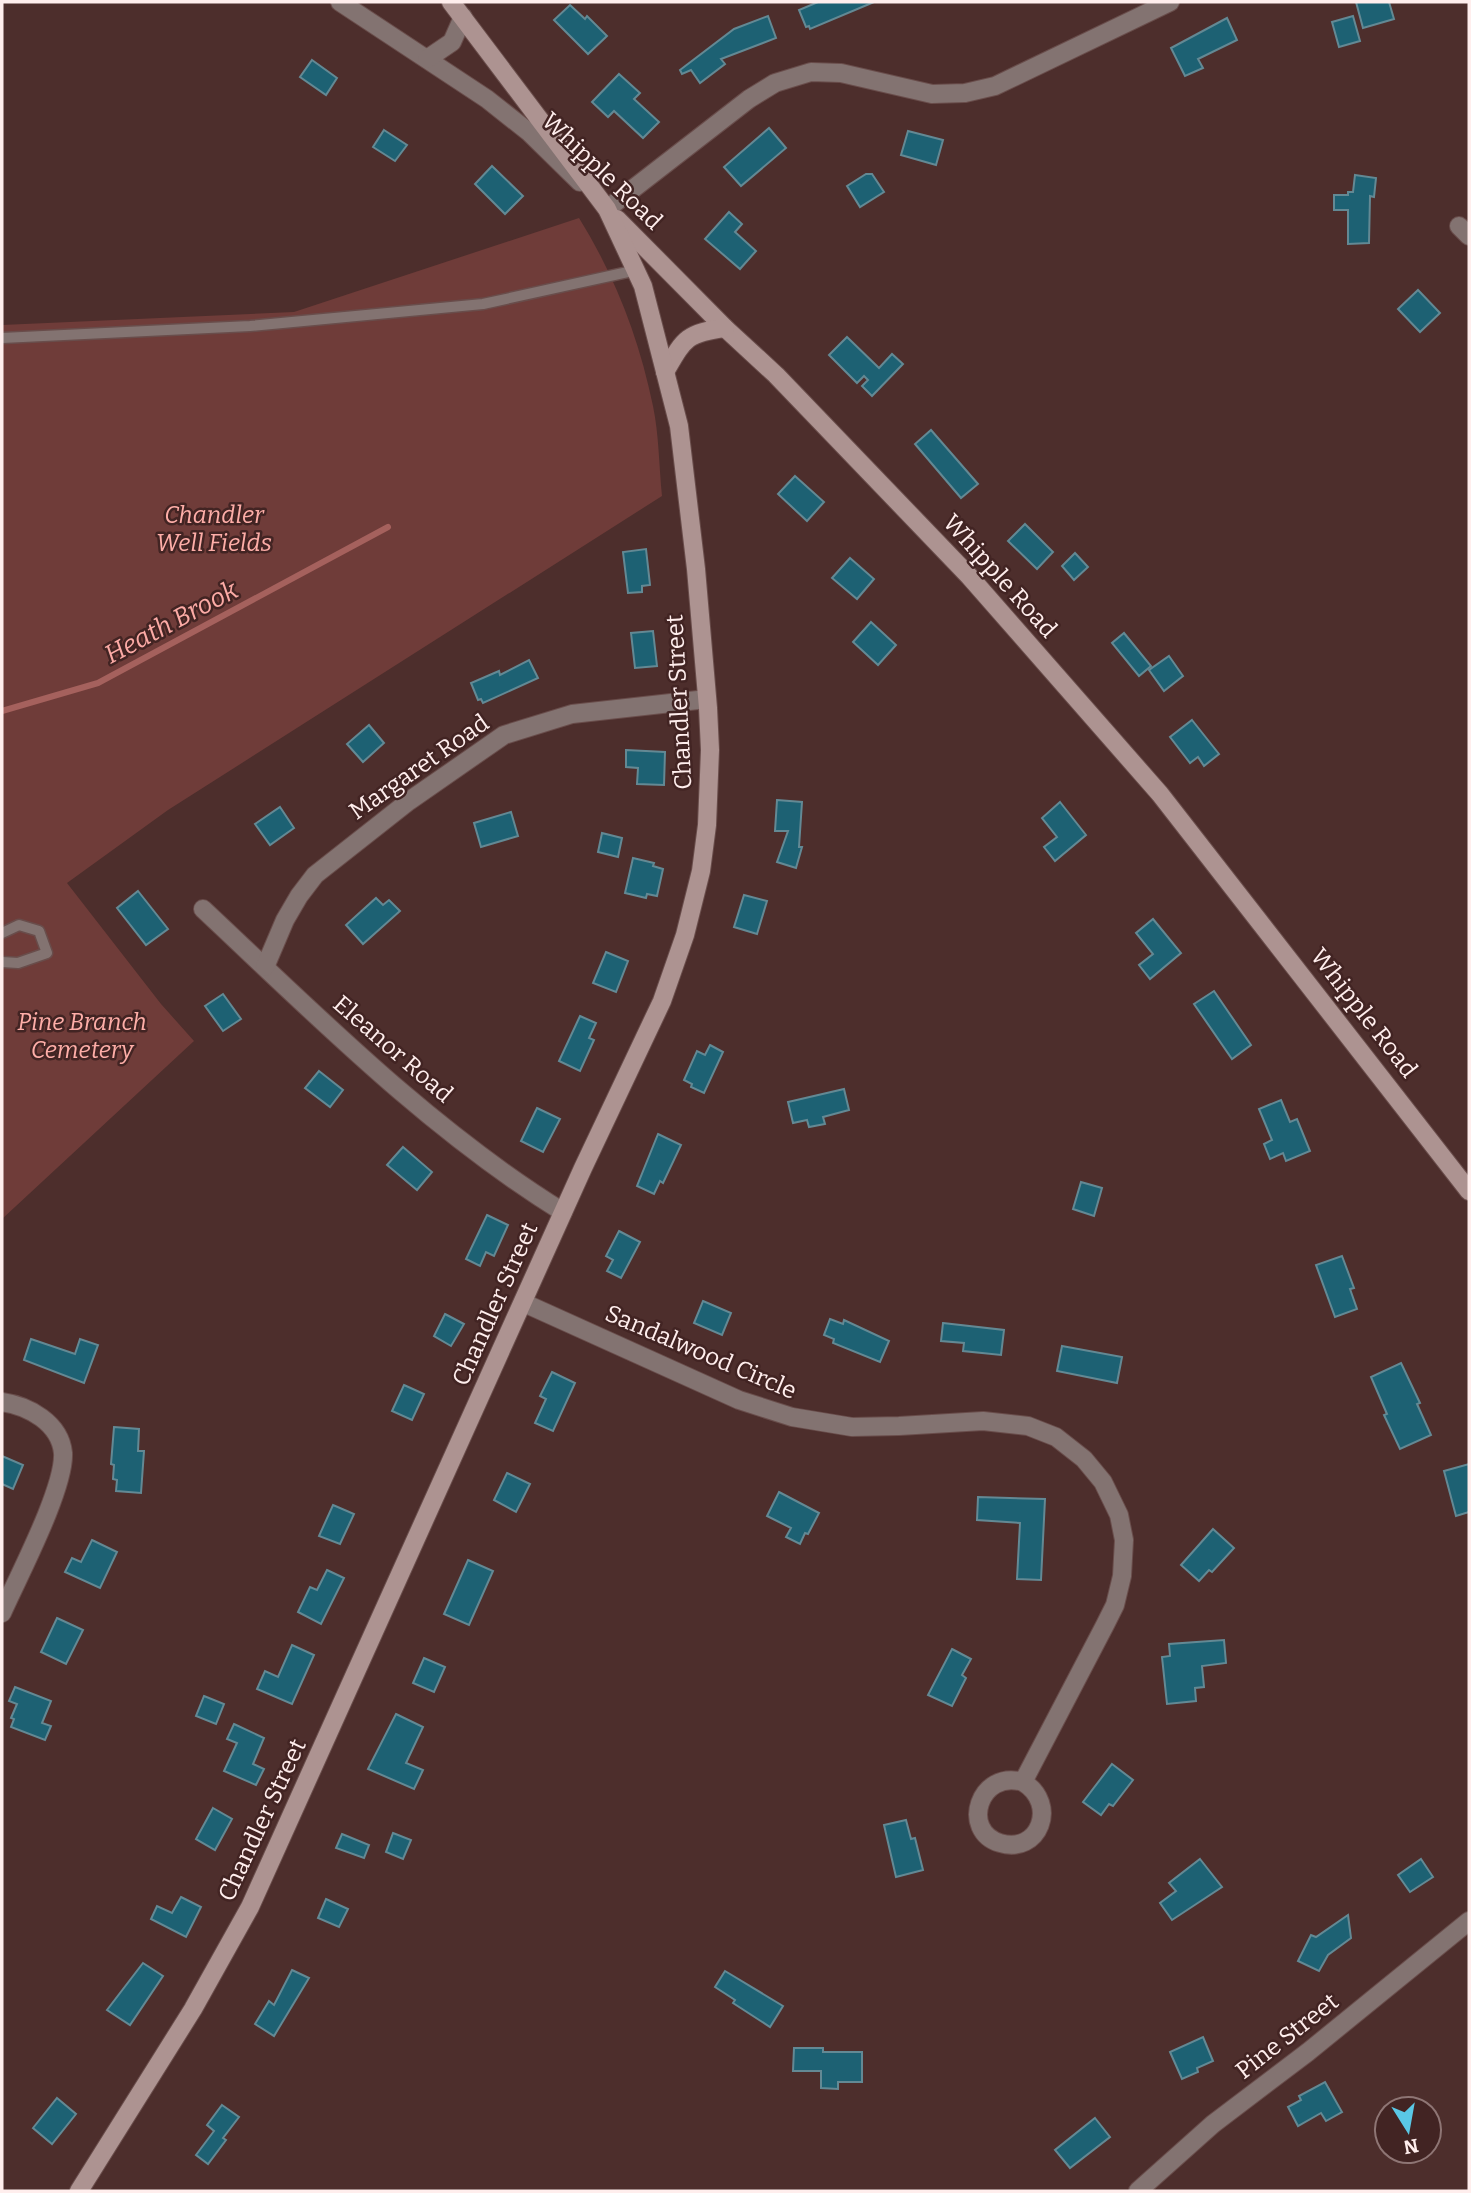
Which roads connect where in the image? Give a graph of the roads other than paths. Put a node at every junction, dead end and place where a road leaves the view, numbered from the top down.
1 (340, 2) edge
2 (451, 2) edge
3 (1170, 2) edge
4 (463, 17) junction
5 (427, 59) junction
6 (607, 209) junction
7 (637, 270) junction
8 (725, 328) junction
9 (2, 338) edge
10 (665, 372) junction
11 (707, 699) junction
12 (203, 909) dead end
13 (2, 933) edge
14 (2, 962) edge
15 (265, 967) junction
16 (1469, 1191) edge
17 (564, 1212) junction
18 (524, 1303) junction
19 (2, 1402) edge
20 (2, 1613) edge
21 (1023, 1782) dead end
22 (1469, 1922) edge
23 (79, 2191) edge
24 (1138, 2191) edge

1 - 5 street, Whipple Road
2 - 4 main road, Chandler Street
3 - 6 street
4 - 5 street
4 - 6 main road, Chandler Street
5 - 6 street, Whipple Road
6 - 7 main road, Chandler Street
6 - 8 main road, Whipple Road
7 - 9 lane
7 - 10 main road, Chandler Street
8 - 10 main road
8 - 16 main road, Whipple Road
10 - 11 main road, Chandler Street
11 - 15 street, Margaret Road
11 - 17 main road, Chandler Street
12 - 15 street, Eleanor Road
13 - 14 lane
15 - 17 street, Eleanor Road
17 - 18 main road, Chandler Street
18 - 21 street, Sandalwood Circle
18 - 23 main road, Chandler Street
19 - 20 street
22 - 24 street, Pine Street

